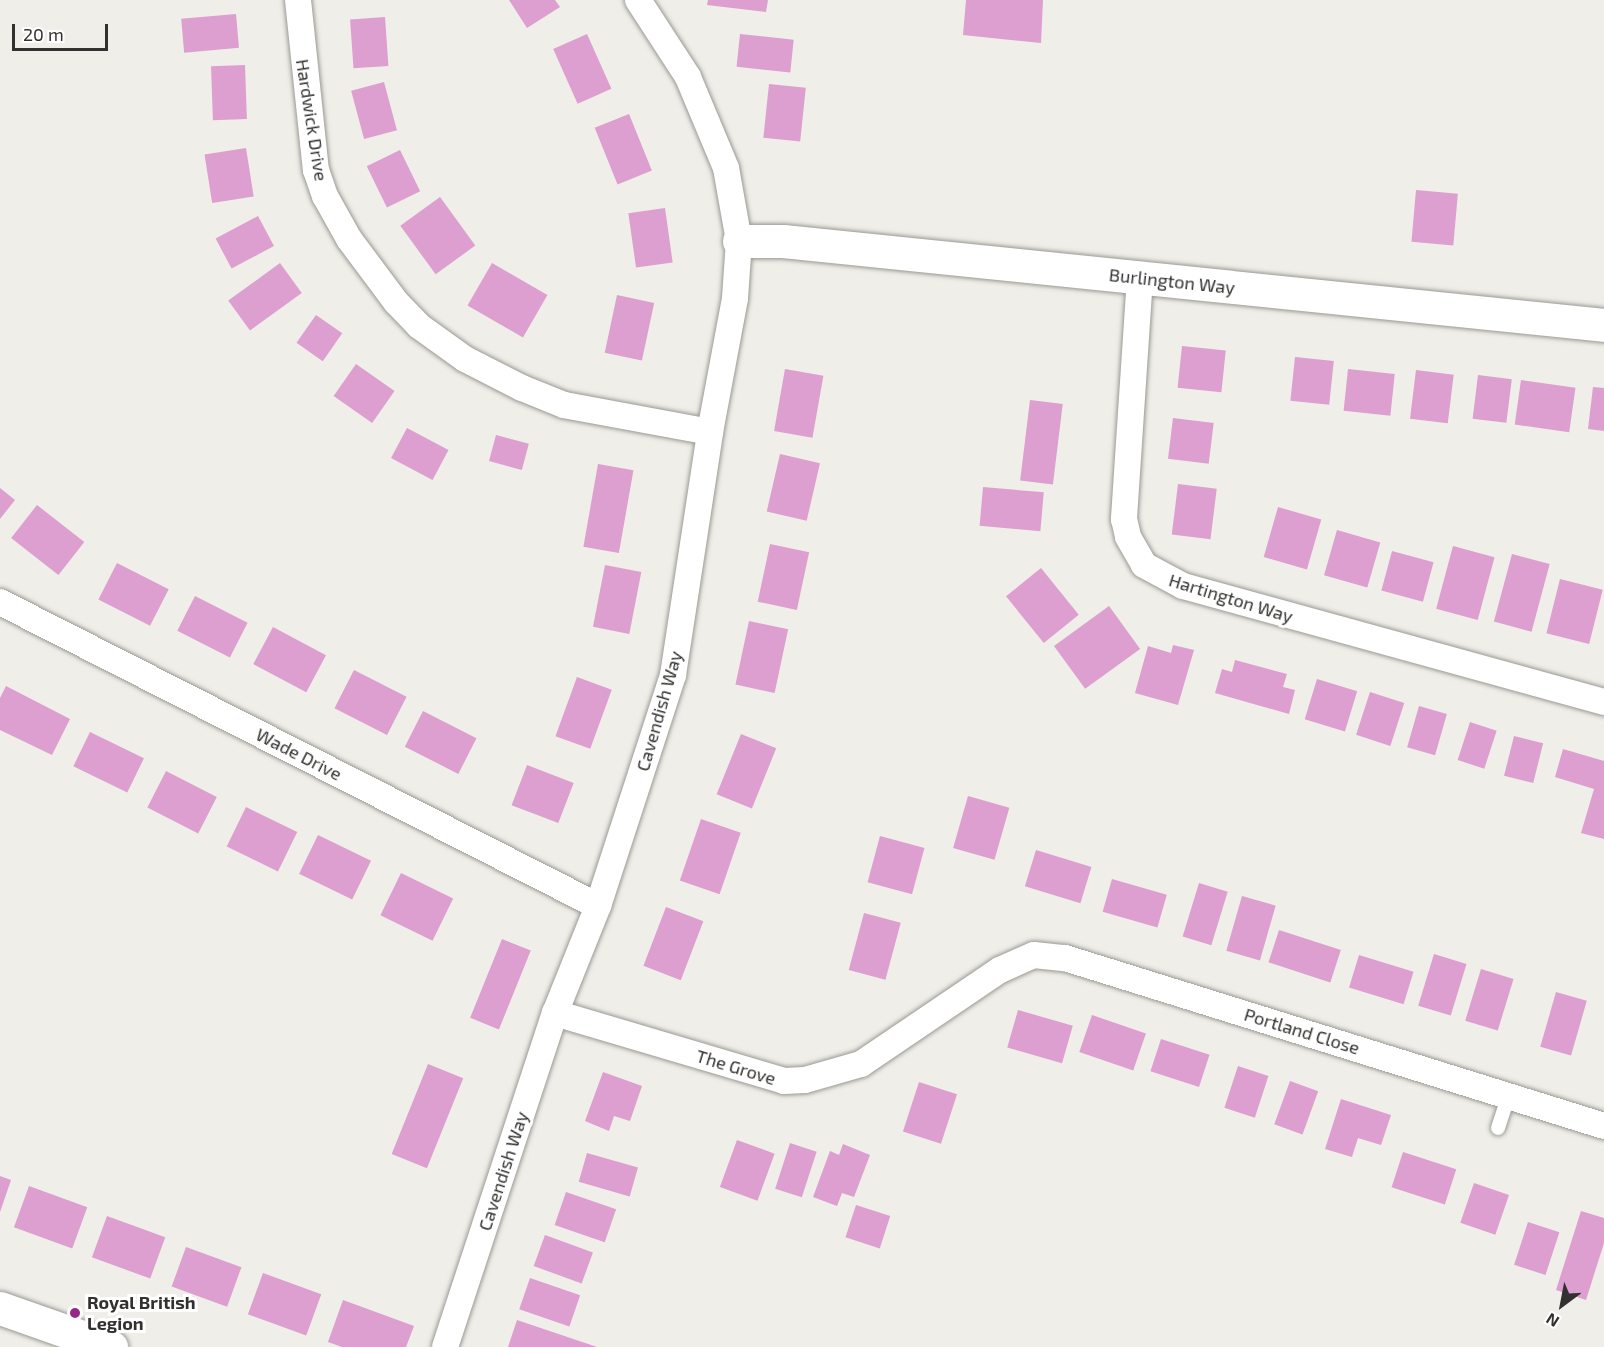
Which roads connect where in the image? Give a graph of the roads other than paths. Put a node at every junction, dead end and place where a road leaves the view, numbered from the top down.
1 (298, 0) edge
2 (638, 0) edge
3 (740, 242) junction
4 (1140, 278) junction
5 (1604, 325) edge
6 (710, 432) junction
7 (0, 602) edge
8 (1604, 702) edge
9 (598, 906) junction
10 (1000, 970) joint
11 (555, 1013) junction
12 (1509, 1095) junction
13 (1604, 1126) edge
14 (1498, 1128) dead end
15 (0, 1308) edge
16 (111, 1347) edge
17 (445, 1347) edge

1 - 6 street, Hardwick Drive
2 - 3 street, Cavendish Way
3 - 4 street, Burlington Way
3 - 6 street, Cavendish Way
4 - 5 street, Burlington Way
4 - 8 street, Hartington Way
6 - 9 street, Cavendish Way
7 - 9 street, Wade Drive
9 - 11 street, Cavendish Way
10 - 11 street, The Grove
10 - 12 street, Portland Close
11 - 17 street, Cavendish Way
12 - 13 street, Portland Close
12 - 14 lane
15 - 16 street

